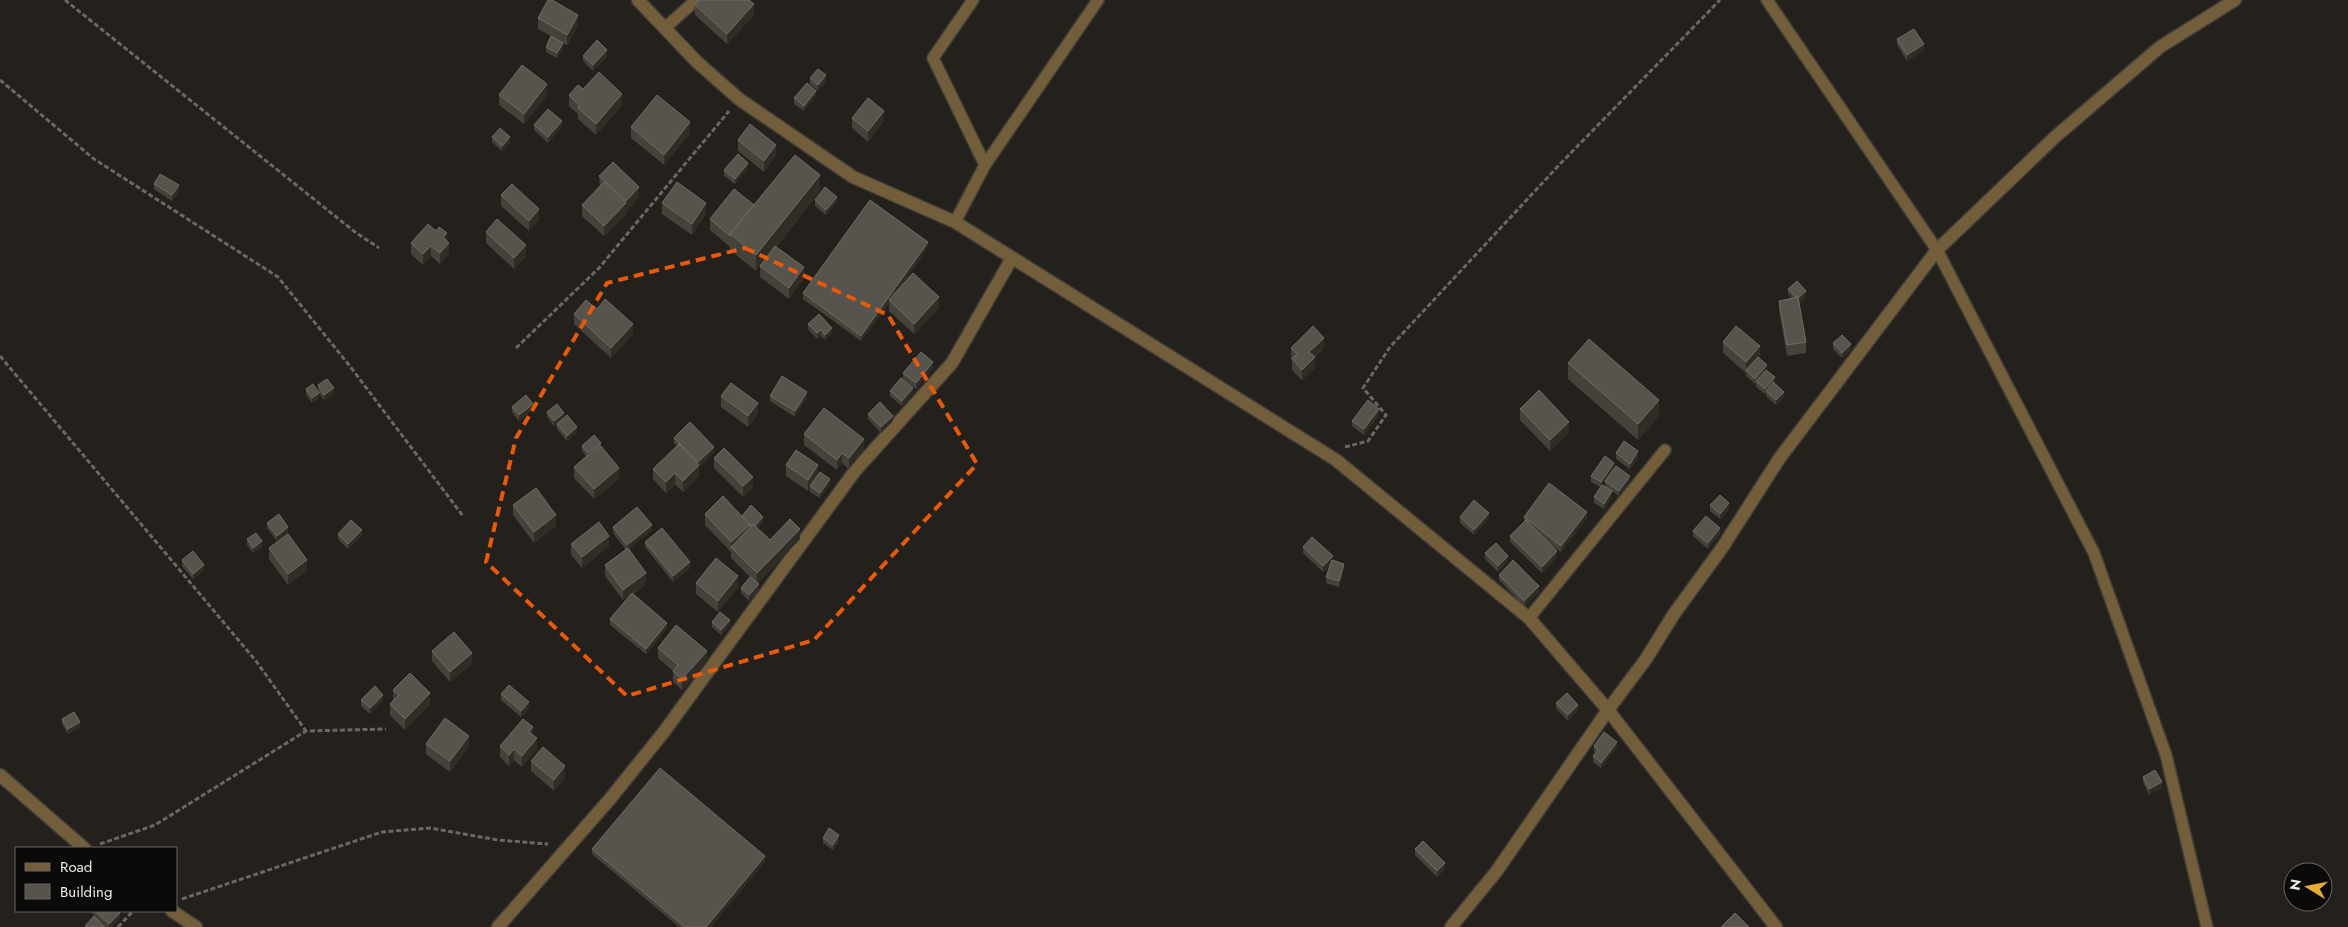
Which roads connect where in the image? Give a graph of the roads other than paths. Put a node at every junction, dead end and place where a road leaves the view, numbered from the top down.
1 (638, 0) edge
2 (696, 0) edge
3 (974, 0) edge
4 (1098, 0) edge
5 (1767, 0) edge
6 (2235, 0) edge
7 (665, 28) junction
8 (985, 165) junction
9 (955, 222) junction
10 (1937, 250) junction
11 (1012, 258) junction
12 (1664, 450) dead end
13 (1529, 618) junction
14 (1608, 710) junction
15 (0, 775) edge
16 (90, 847) edge
17 (174, 912) edge
18 (196, 927) edge
19 (498, 927) edge
20 (1451, 927) edge
21 (1776, 927) edge
22 (2207, 927) edge

1 - 7 street
2 - 7 lane
3 - 8 lane
4 - 8 lane
5 - 10 lane
6 - 10 street
7 - 9 street
8 - 9 lane
9 - 11 street
10 - 14 street
10 - 22 lane
11 - 13 street
11 - 19 street
12 - 13 lane
13 - 14 street
14 - 20 street
14 - 21 street
15 - 16 street
17 - 18 street

